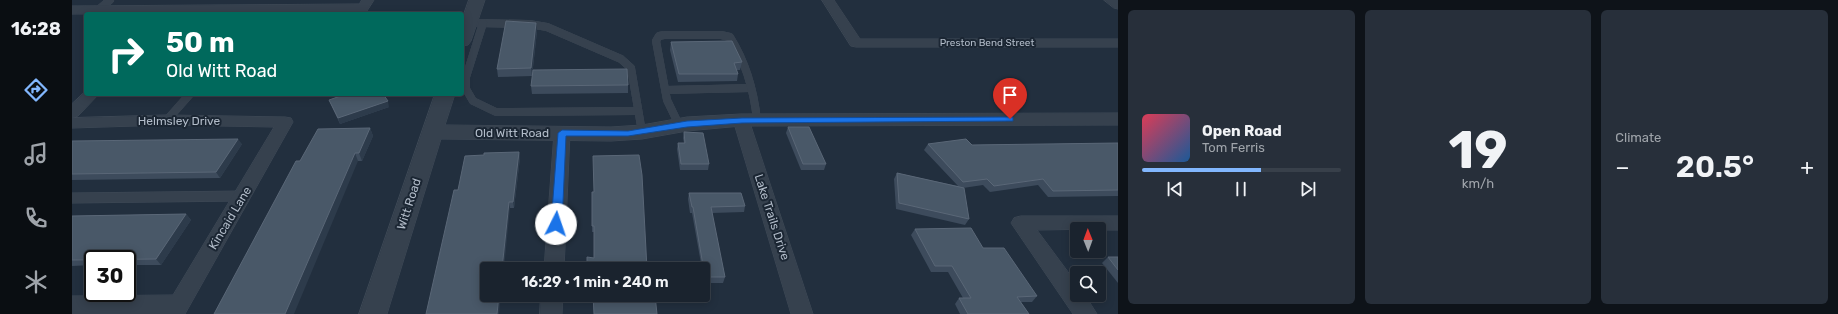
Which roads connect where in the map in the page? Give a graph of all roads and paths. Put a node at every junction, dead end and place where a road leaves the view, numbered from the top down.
1 (110, 0) edge
2 (191, 0) edge
3 (477, 0) edge
4 (828, 0) edge
5 (1110, 0) edge
6 (366, 4) edge
7 (1118, 6) edge
8 (72, 10) edge
9 (97, 10) junction
10 (179, 12) edge
11 (261, 12) edge
12 (475, 23) junction
13 (464, 38) edge
14 (1118, 43) edge
15 (751, 88) junction
16 (665, 90) junction
17 (90, 96) edge
18 (188, 96) edge
19 (444, 96) edge
20 (638, 111) junction
21 (72, 113) edge
22 (1118, 119) edge
23 (167, 120) junction
24 (749, 120) junction
25 (285, 122) joint
26 (72, 123) edge
27 (679, 125) junction
28 (433, 132) junction
29 (642, 132) junction
30 (562, 133) junction
31 (243, 196) junction
32 (72, 198) edge
33 (1118, 223) edge
34 (554, 262) edge
35 (552, 302) edge
36 (72, 306) edge
37 (175, 309) edge
38 (373, 314) edge
39 (551, 314) edge
40 (802, 314) edge
41 (1086, 314) edge

1 - 9 lane
2 - 10 street
3 - 12 street
4 - 14 street, Preston Bend Street
5 - 7 street
6 - 11 street
8 - 9 street
9 - 10 street
10 - 11 street
12 - 13 street
12 - 20 lane
12 - 20 lane
15 - 16 lane
15 - 16 lane
15 - 24 lane
16 - 27 lane
17 - 21 street
18 - 23 lane
19 - 28 street, Witt Road
20 - 29 lane
22 - 24 street, Old Witt Road
23 - 25 street, Helmsley Drive
23 - 26 street, Helmsley Drive
24 - 27 street, Old Witt Road
24 - 40 street, Lake Trails Drive
25 - 31 street, Kincaid Lane
27 - 29 street, Old Witt Road
28 - 30 street, Old Witt Road
28 - 38 street, Witt Road
29 - 30 street, Old Witt Road
30 - 34 street
31 - 32 lane
31 - 37 street, Kincaid Lane
33 - 41 street
35 - 39 street
36 - 37 street

